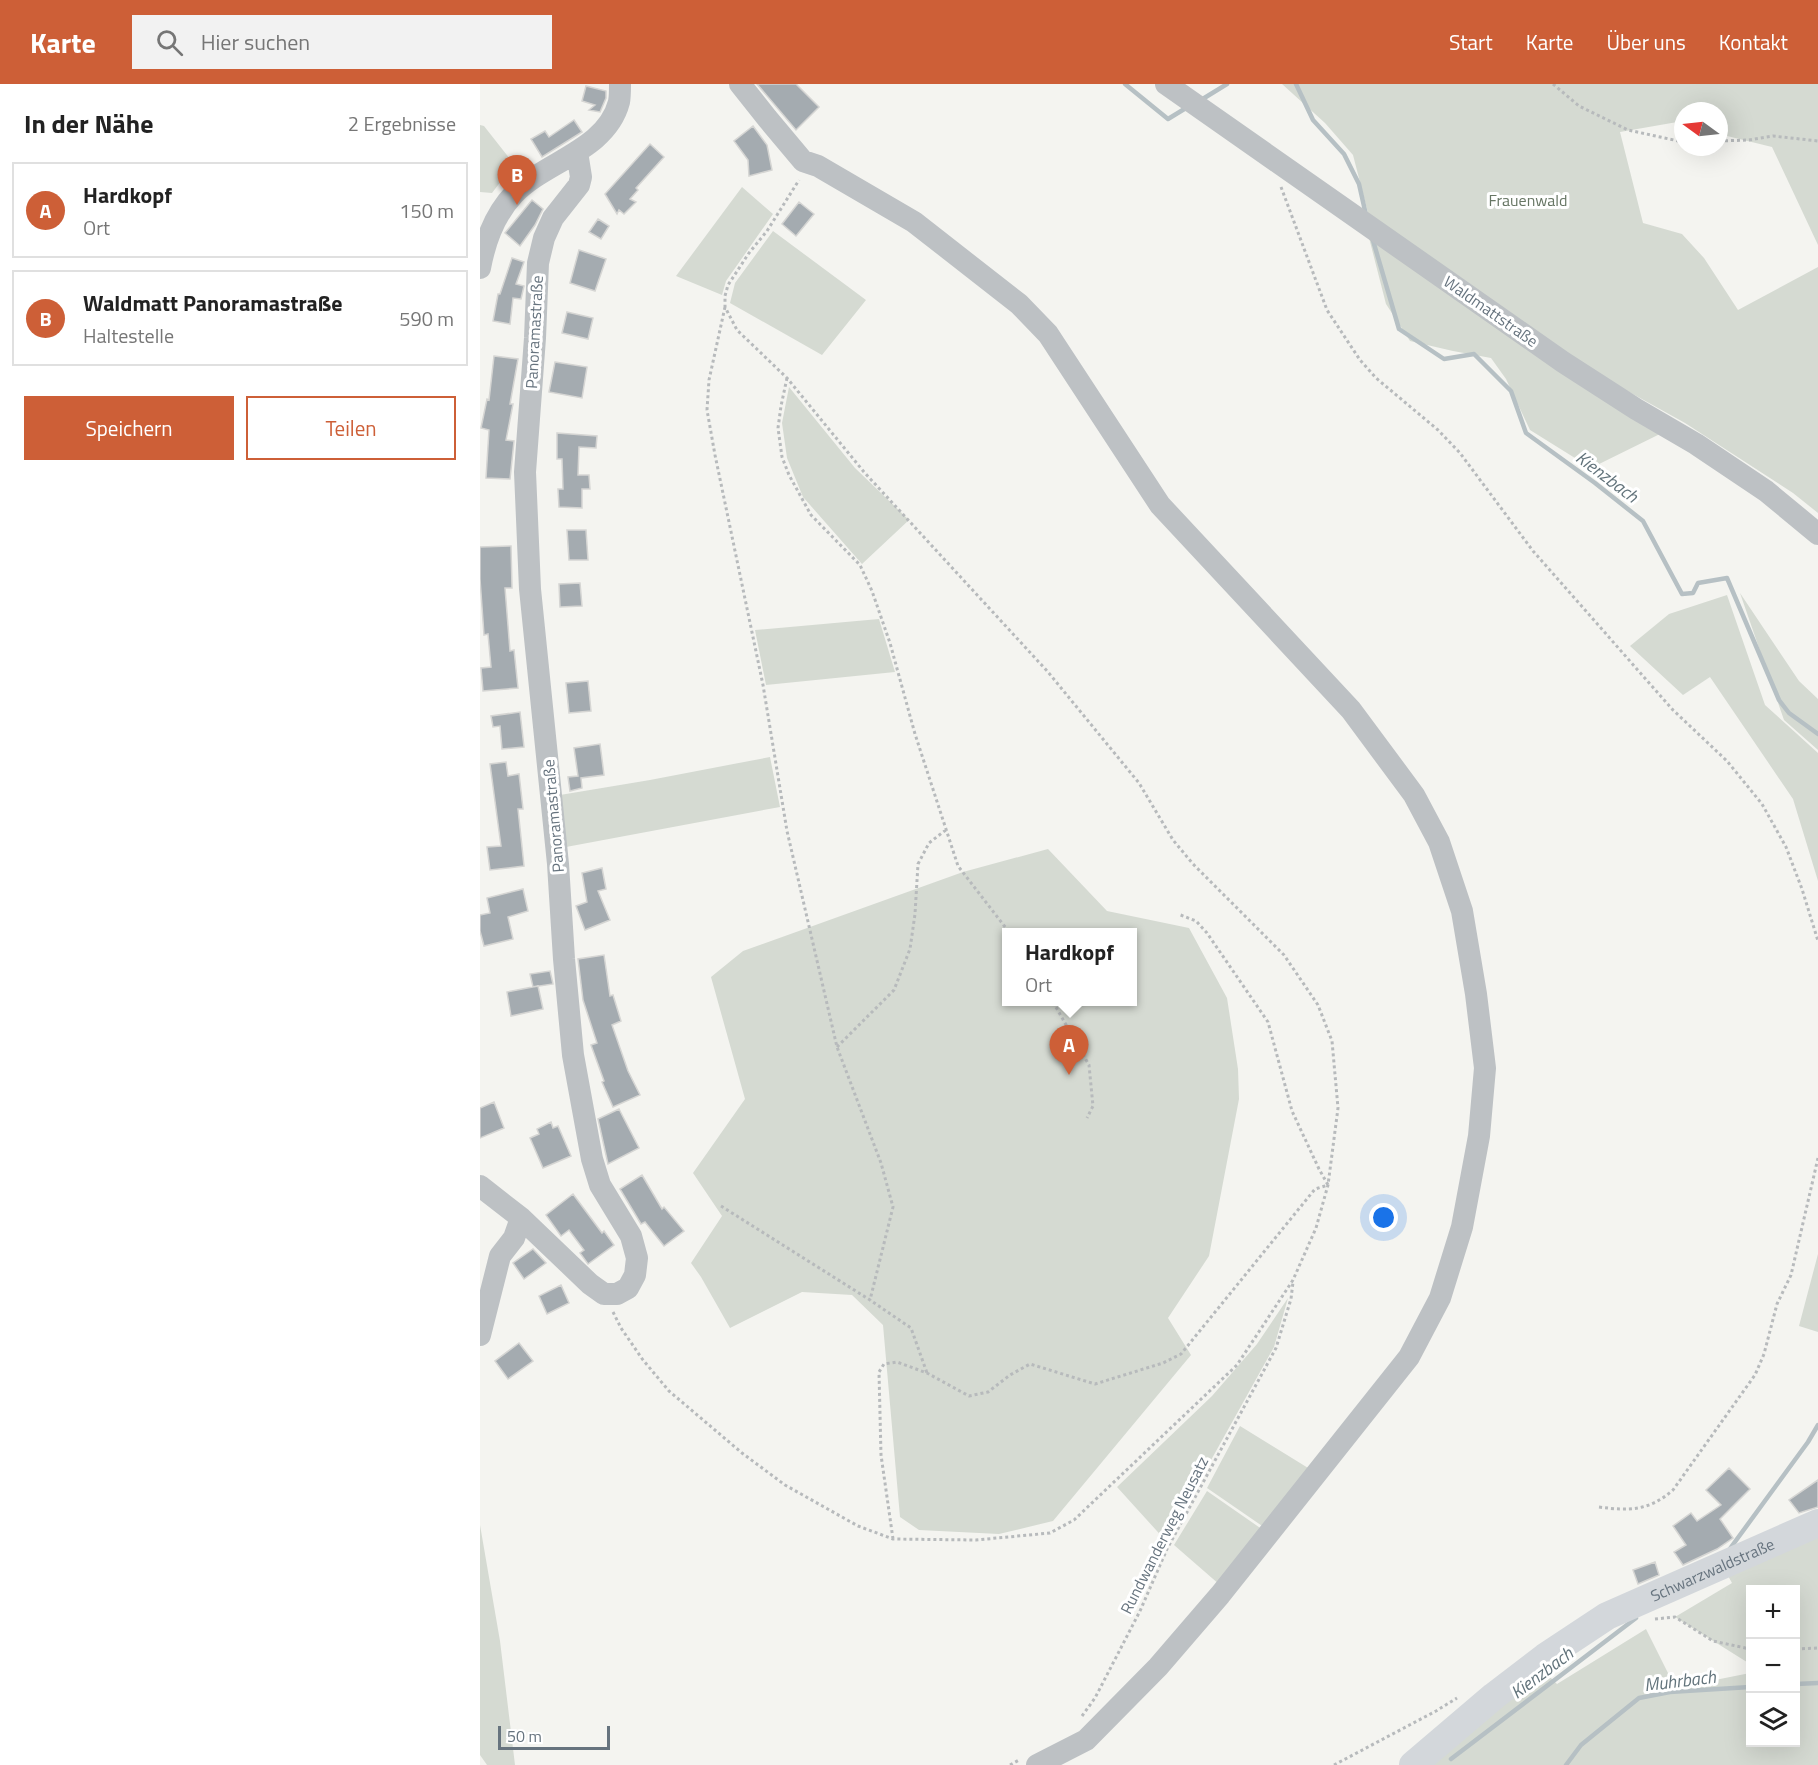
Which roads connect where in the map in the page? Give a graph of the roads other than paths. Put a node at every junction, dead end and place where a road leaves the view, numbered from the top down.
1 (620, 84) edge
2 (740, 84) edge
3 (1166, 84) edge
4 (577, 152) junction
5 (480, 268) edge
6 (1818, 534) edge
7 (480, 1186) edge
8 (521, 1218) junction
9 (480, 1335) edge
10 (1818, 1523) edge
11 (1028, 1763) edge
12 (1413, 1765) edge

1 - 4 street
2 - 11 street
3 - 6 street, Waldmattstraße
4 - 5 street
4 - 8 street, Panoramastraße
7 - 8 street, Panoramastraße
8 - 9 street
10 - 12 main road, Schwarzwaldstraße

